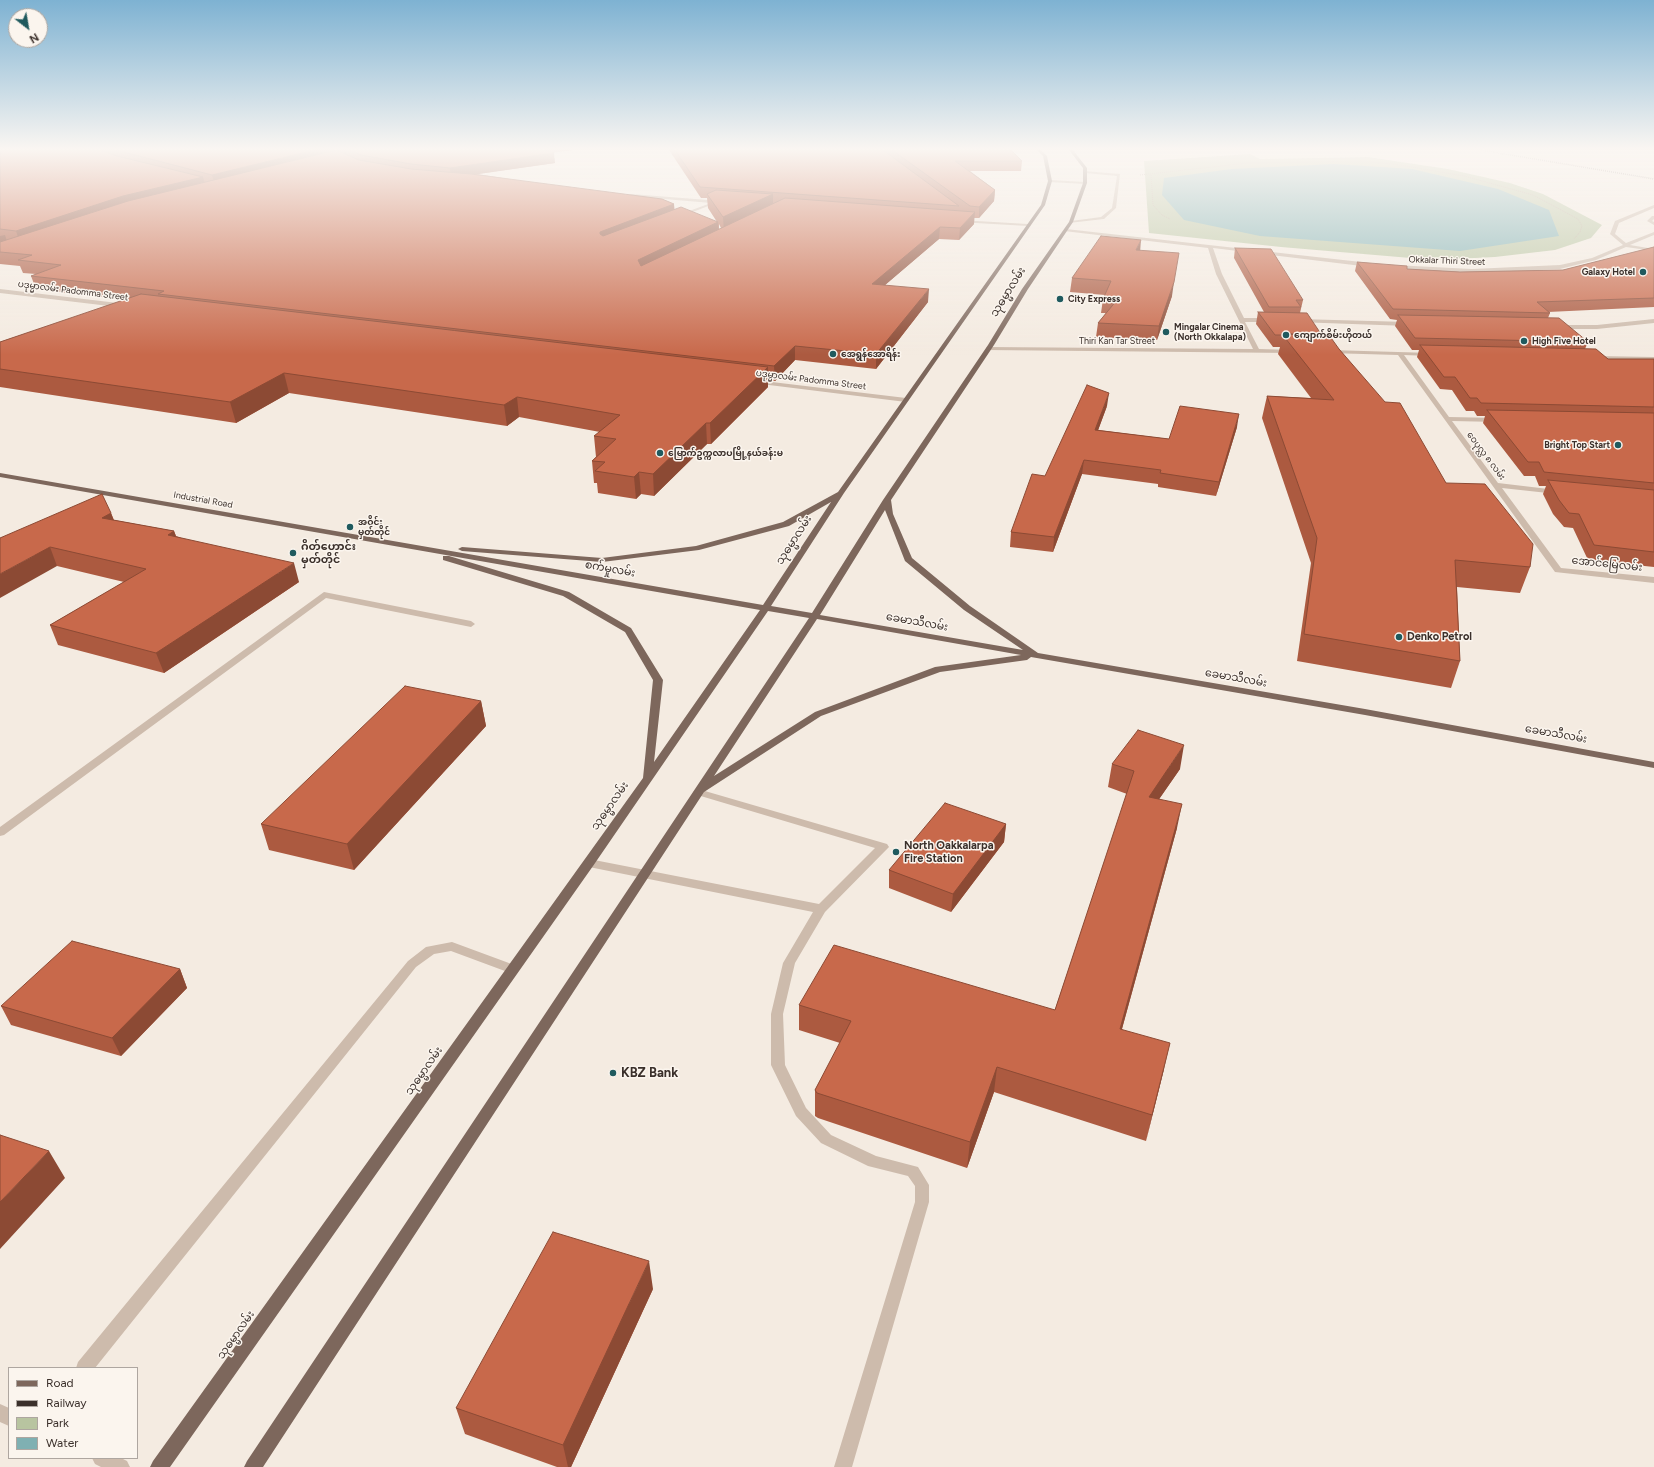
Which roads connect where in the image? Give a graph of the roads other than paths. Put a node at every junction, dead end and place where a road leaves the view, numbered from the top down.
1 (675, 218) edge
2 (966, 218) edge
3 (1033, 218) edge
4 (1072, 218) edge
5 (1098, 218) edge
6 (1625, 218) edge
7 (671, 220) edge
8 (954, 220) edge
9 (969, 221) junction
10 (1071, 222) junction
11 (1028, 225) junction
12 (1066, 230) junction
13 (1654, 233) edge
14 (1210, 246) junction
15 (1627, 246) junction
16 (1654, 250) edge
17 (1375, 266) edge
18 (1390, 266) edge
19 (0, 291) edge
20 (134, 307) edge
21 (1241, 320) junction
22 (1272, 320) edge
23 (1288, 321) edge
24 (1654, 321) edge
25 (1411, 324) edge
26 (1549, 327) edge
27 (989, 347) junction
28 (1257, 351) junction
29 (1297, 351) edge
30 (1321, 352) edge
31 (1400, 354) junction
32 (1440, 354) edge
33 (1591, 358) edge
34 (1654, 359) edge
35 (751, 382) edge
36 (906, 400) junction
37 (1448, 419) junction
38 (1503, 420) edge
39 (0, 475) edge
40 (1497, 486) junction
41 (842, 493) junction
42 (1568, 493) edge
43 (887, 500) junction
44 (402, 544) junction
45 (1558, 570) joint
46 (1654, 580) edge
47 (766, 609) junction
48 (814, 617) junction
49 (471, 624) dead end
50 (1037, 655) junction
51 (1654, 765) edge
52 (647, 778) junction
53 (698, 792) junction
54 (0, 832) edge
55 (589, 862) junction
56 (643, 874) junction
57 (821, 909) junction
58 (514, 969) junction
59 (85, 1367) edge
60 (102, 1459) edge
61 (121, 1467) edge
62 (159, 1467) edge
63 (253, 1467) edge
64 (843, 1467) edge

1 - 7 street
2 - 9 street
3 - 11 main road, သုဓမ္မာလမ်း
4 - 10 main road, သုဓမ္မာလမ်း
5 - 10 street
6 - 15 street
8 - 9 street
9 - 11 street
10 - 12 main road, သုဓမ္မာလမ်း
11 - 36 main road, သုဓမ္မာလမ်း
12 - 14 street
12 - 27 main road, သုဓမ္မာလမ်း
13 - 15 street, Okkalar Thiri Street
14 - 17 street
14 - 21 street
15 - 16 street
15 - 18 street, Okkalar Thiri Street
19 - 20 street, ပဒုမ္မာလမ်း Padomma Street
21 - 22 street
21 - 28 street
23 - 25 street
24 - 26 street
27 - 28 street, Thiri Kan Tar Street
27 - 43 main road, သုဓမ္မာလမ်း
28 - 29 street, Thiri Kan Tar Street
30 - 31 street
31 - 32 street
31 - 37 street, ဝေပုလ္လ ၈ လမ်း
33 - 34 street
35 - 36 street, ပဒုမ္မာလမ်း Padomma Street
36 - 41 main road, သုဓမ္မာလမ်း
37 - 38 street
37 - 40 street, ဝေပုလ္လ ၈ လမ်း
39 - 44 main road, Industrial Road
40 - 42 street
40 - 45 street, ဝေပုလ္လ ၈ လမ်း
41 - 44 main road
41 - 47 main road, သုဓမ္မာလမ်း
43 - 48 main road, သုဓမ္မာလမ်း
43 - 50 main road
44 - 47 main road, စက်မှုလမ်း
44 - 52 main road
45 - 46 street, အောင်မြေလမ်း
47 - 48 main road, စက်မှုလမ်း
47 - 52 main road, သုဓမ္မာလမ်း
48 - 50 main road, ခေမာသီလမ်း
48 - 53 main road, သုဓမ္မာလမ်း
49 - 54 street
50 - 51 main road, ခေမာသီလမ်း
50 - 53 main road
52 - 55 main road, သုဓမ္မာလမ်း
53 - 56 main road, သုဓမ္မာလမ်း
53 - 57 street
55 - 56 street
55 - 58 main road, သုဓမ္မာလမ်း
56 - 57 street
56 - 63 main road, သုဓမ္မာလမ်း
57 - 64 street
58 - 59 street
58 - 62 main road, သုဓမ္မာလမ်း
60 - 61 street

